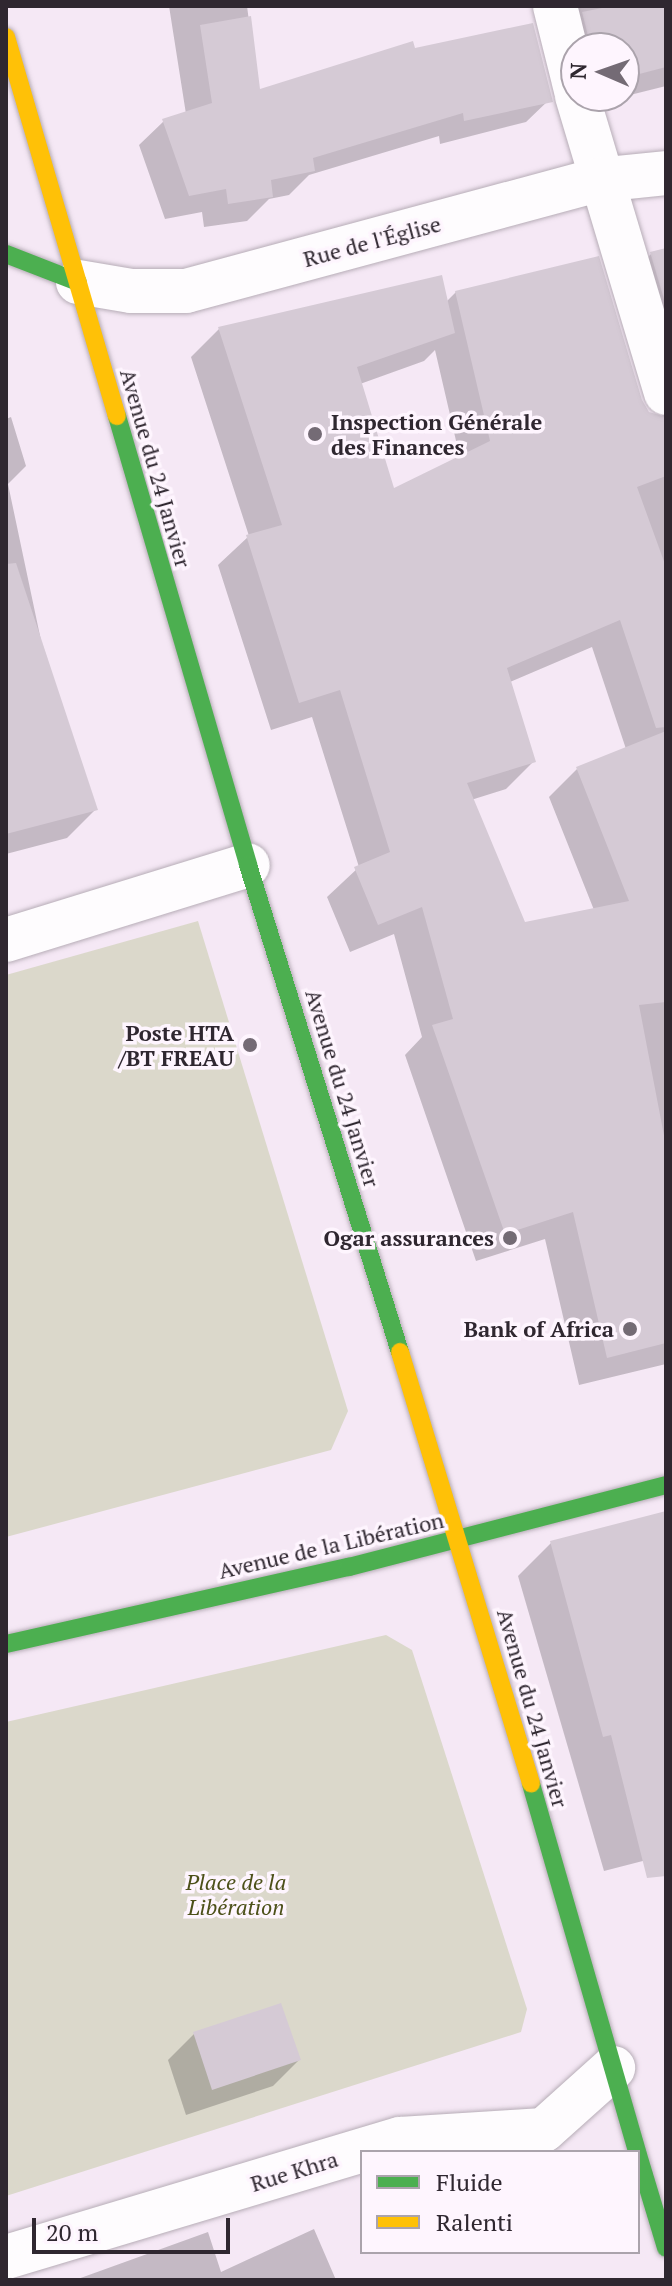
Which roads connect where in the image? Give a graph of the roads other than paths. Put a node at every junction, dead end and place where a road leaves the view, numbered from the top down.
1 (555, 6) edge
2 (562, 32) edge
3 (6, 37) edge
4 (582, 112) edge
5 (666, 173) edge
6 (598, 180) junction
7 (6, 254) edge
8 (78, 282) junction
9 (666, 393) edge
10 (248, 865) junction
11 (6, 940) edge
12 (666, 1485) edge
13 (458, 1539) junction
14 (6, 1644) edge
15 (613, 2068) junction
16 (363, 2150) edge
17 (637, 2150) edge
18 (360, 2151) edge
19 (640, 2160) edge
20 (666, 2248) edge
21 (6, 2257) edge

1 - 2 street
3 - 8 street, Avenue du 24 Janvier
4 - 6 street
5 - 6 street, Rue de l'Église
6 - 8 street, Rue de l'Église
6 - 9 street
7 - 8 street
8 - 10 street, Avenue du 24 Janvier
10 - 11 street
10 - 13 street, Avenue du 24 Janvier
12 - 13 street, Avenue de la Libération
13 - 14 street, Avenue de la Libération
13 - 15 street, Avenue du 24 Janvier
15 - 16 street, Rue Khra
15 - 17 street, Avenue du 24 Janvier
18 - 21 street, Rue Khra
19 - 20 street, Avenue du 24 Janvier

